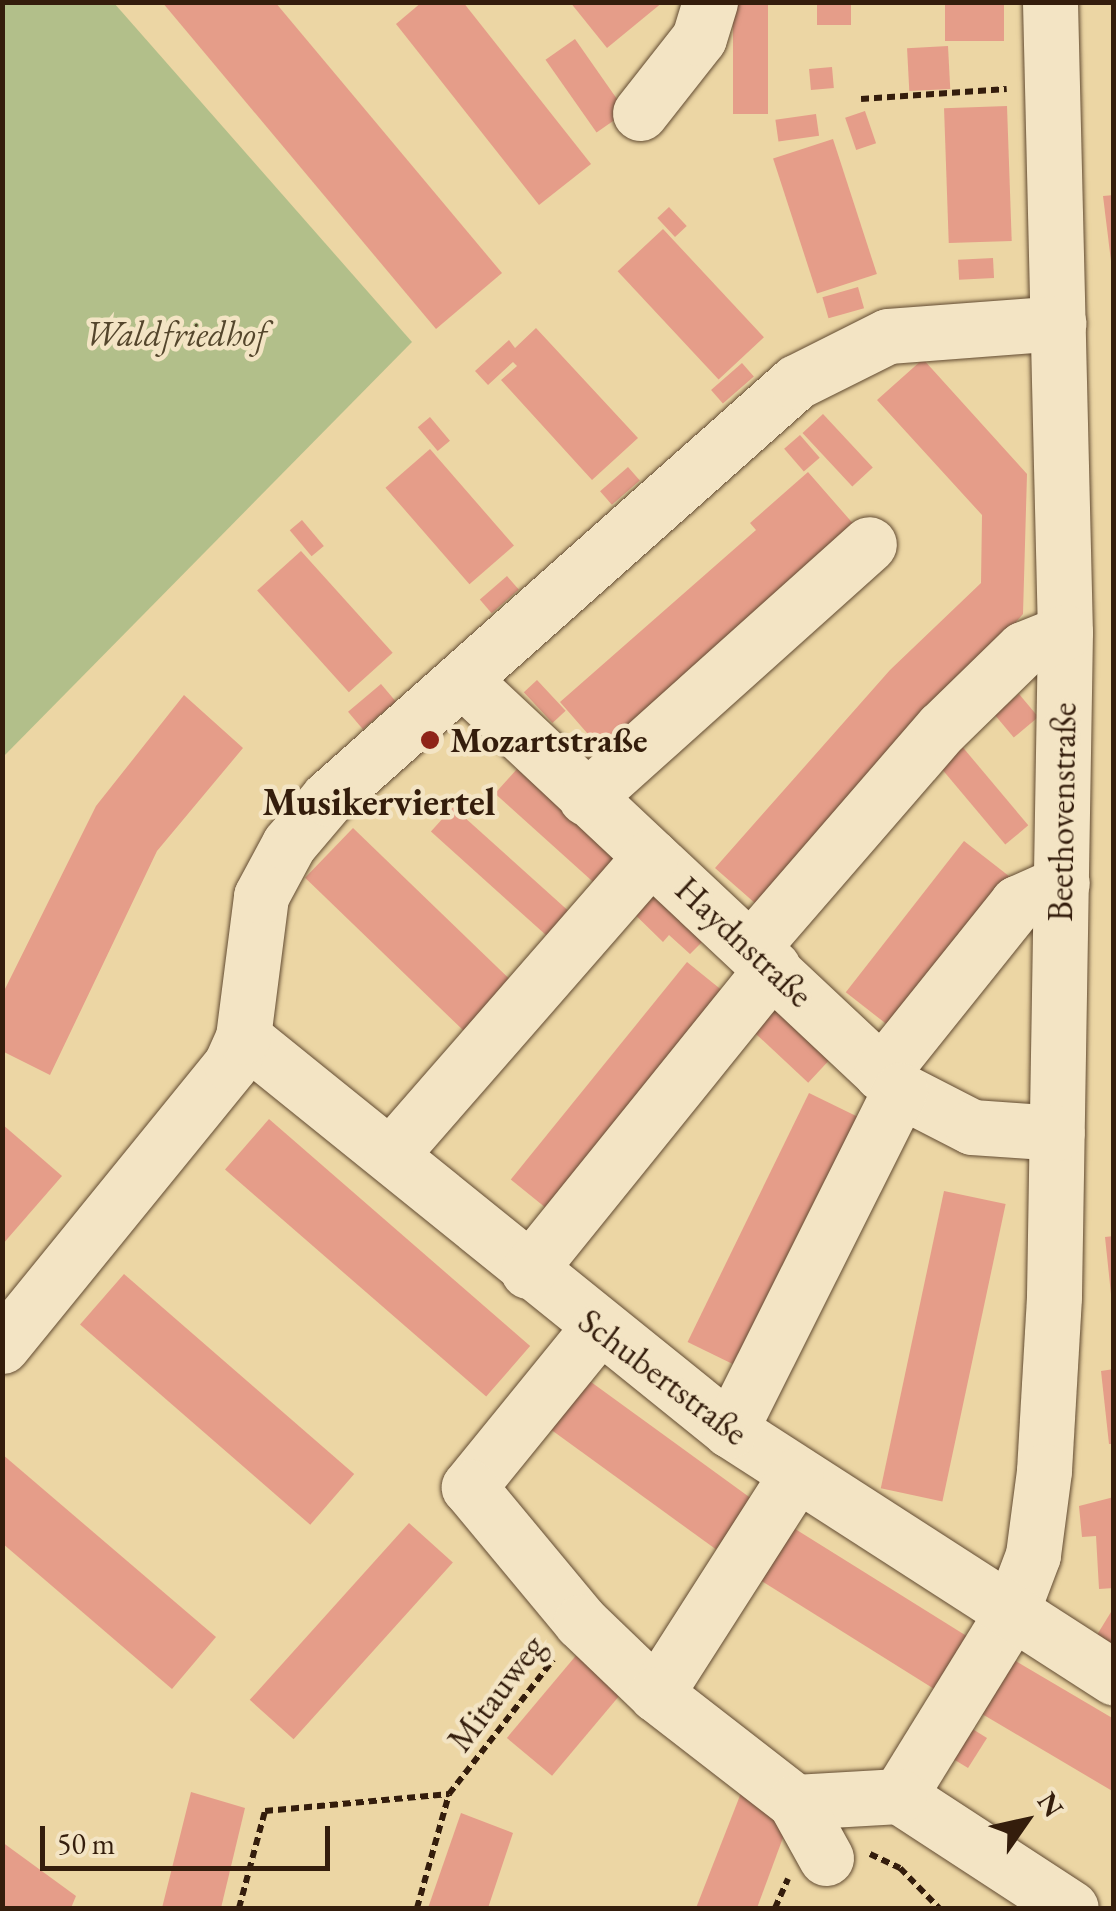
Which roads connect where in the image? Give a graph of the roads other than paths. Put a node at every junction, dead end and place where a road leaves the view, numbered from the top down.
1 (710, 2) edge
2 (1050, 2) edge
3 (640, 113) dead end
4 (1059, 323) junction
5 (869, 544) dead end
6 (1065, 632) junction
7 (464, 681) junction
8 (586, 798) junction
9 (651, 856) junction
10 (1062, 883) junction
11 (762, 957) junction
12 (243, 1036) junction
13 (891, 1081) junction
14 (1057, 1132) junction
15 (391, 1154) junction
16 (528, 1272) junction
17 (598, 1328) junction
18 (2, 1346) edge
19 (730, 1430) junction
20 (796, 1475) junction
21 (1010, 1616) junction
22 (1114, 1677) edge
23 (656, 1694) junction
24 (899, 1796) junction
25 (796, 1802) junction
26 (846, 1855) road end
27 (1071, 1908) edge

1 - 3 street
2 - 4 street, Beethovenstraße
4 - 6 street, Beethovenstraße
4 - 7 street
5 - 8 street
6 - 10 street, Beethovenstraße
6 - 11 street
7 - 8 street, Haydnstraße
7 - 12 street
8 - 9 street, Haydnstraße
9 - 11 street, Haydnstraße
9 - 15 street
10 - 13 street
10 - 14 street, Beethovenstraße
11 - 13 street, Haydnstraße
11 - 16 street
12 - 15 street, Schubertstraße
12 - 18 street
13 - 14 street, Haydnstraße
13 - 19 street
14 - 21 street, Beethovenstraße
15 - 16 street, Schubertstraße
16 - 17 street, Schubertstraße
17 - 19 street, Schubertstraße
17 - 23 street
19 - 20 street, Schubertstraße
20 - 21 street, Schubertstraße
20 - 23 street
21 - 22 street, Schubertstraße
21 - 24 street, Beethovenstraße
23 - 25 street
24 - 25 street
24 - 27 street
25 - 26 street

